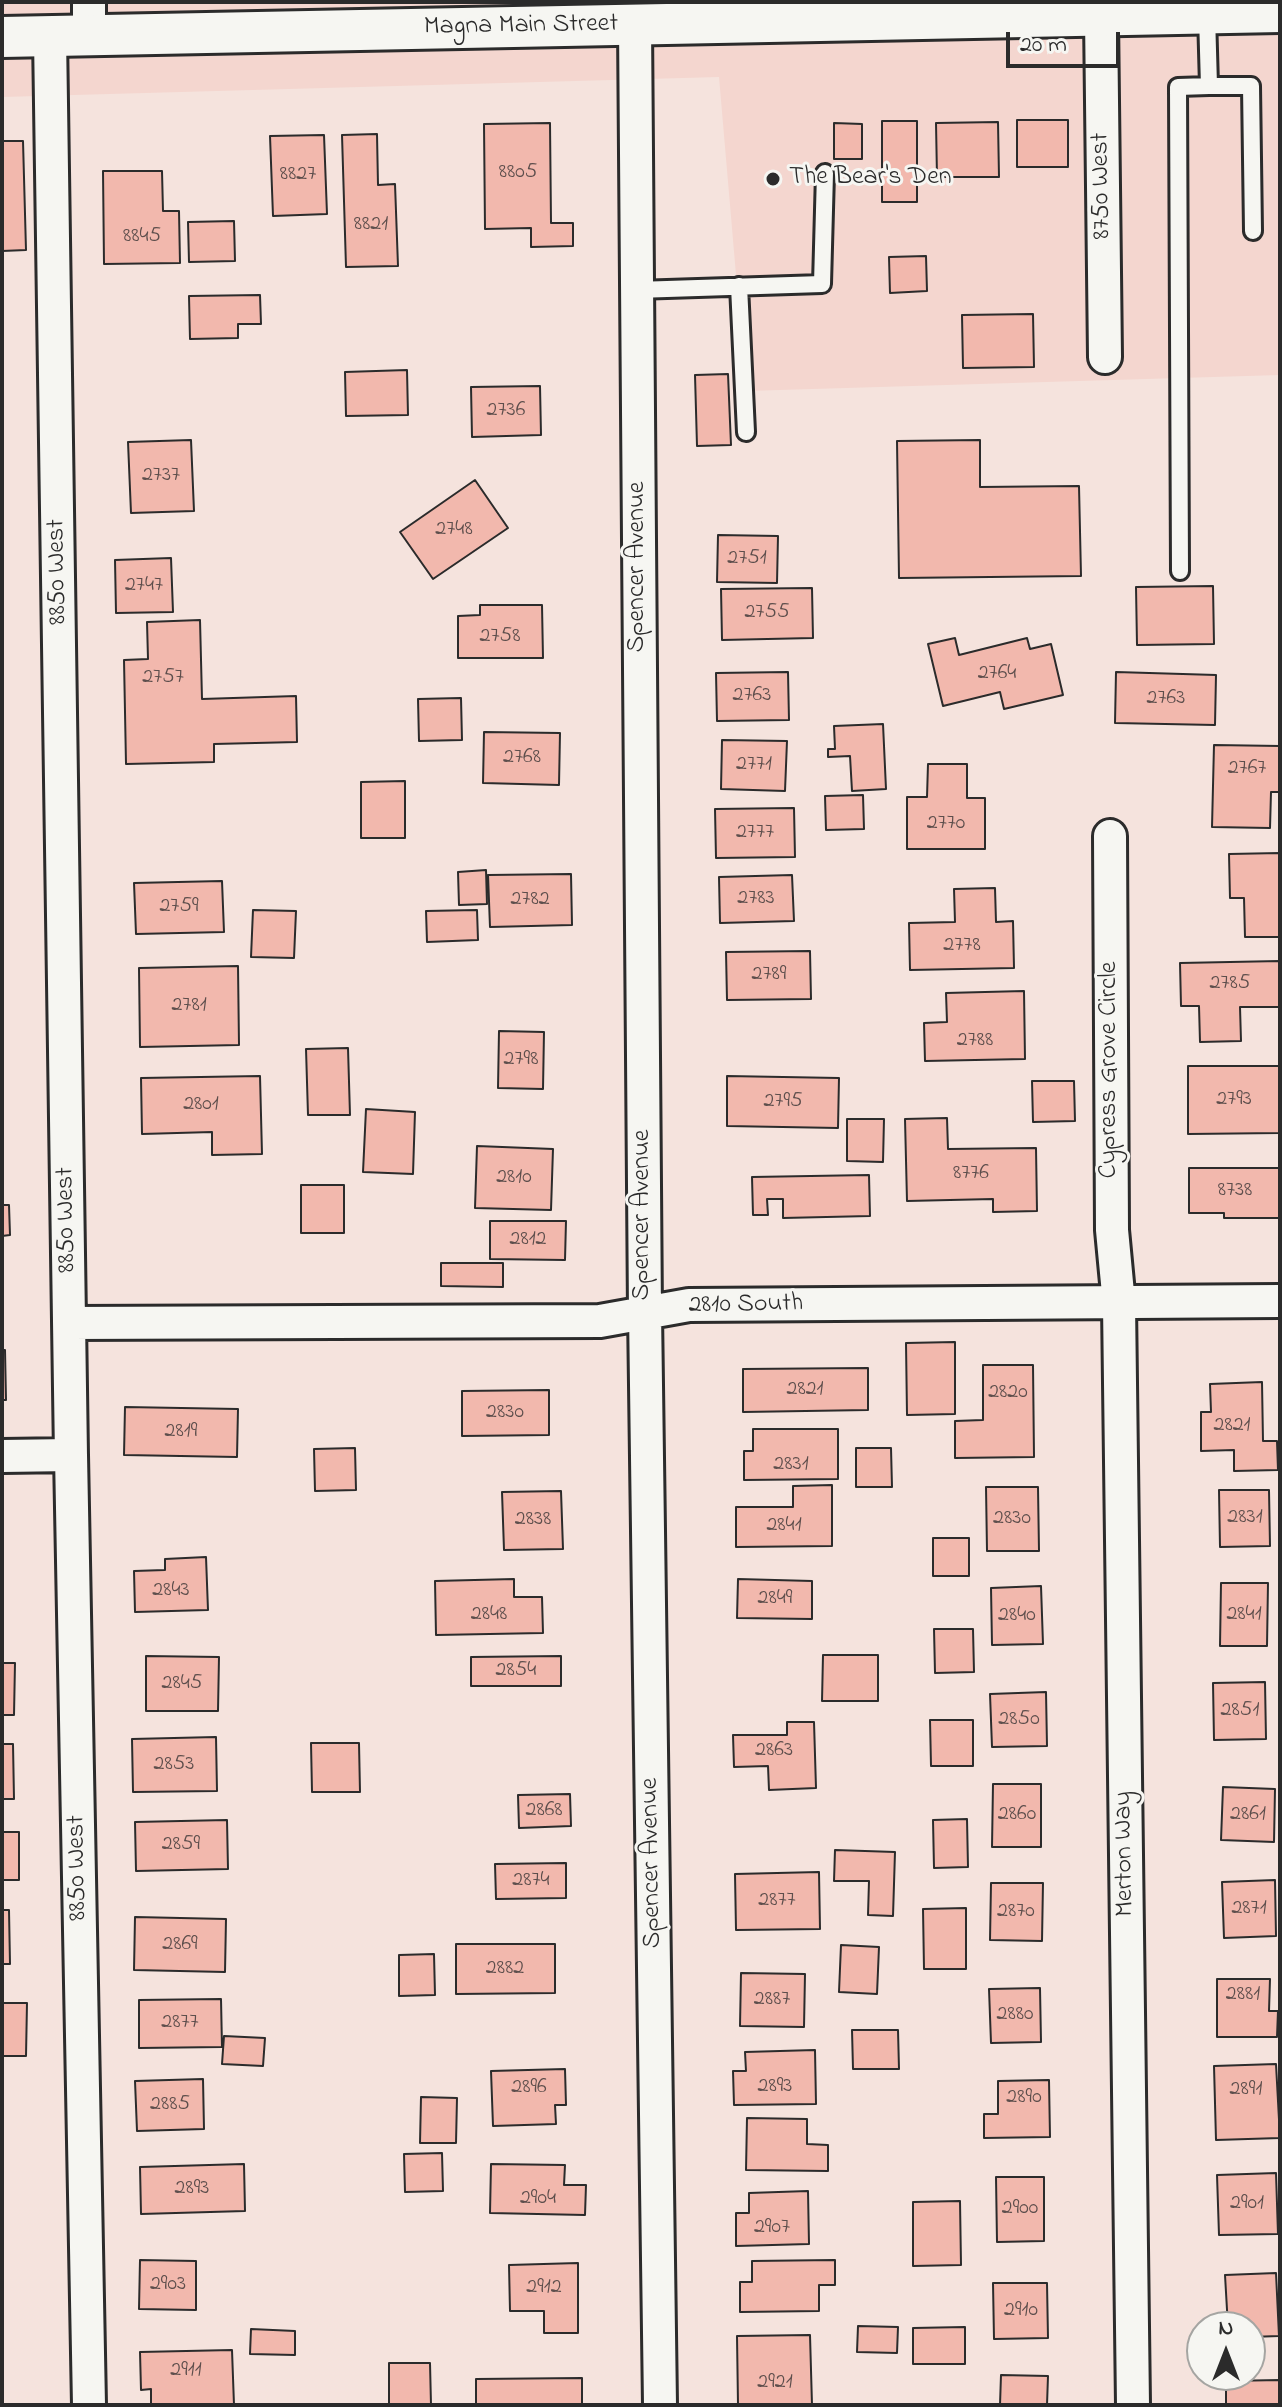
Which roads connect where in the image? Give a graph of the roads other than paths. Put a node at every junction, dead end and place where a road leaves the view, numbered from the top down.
1 (1280, 12) edge
2 (1207, 13) junction
3 (577, 14) edge
4 (1101, 16) junction
5 (89, 18) edge
6 (635, 24) junction
7 (50, 36) junction
8 (2, 37) edge
9 (1209, 86) junction
10 (825, 173) dead end
11 (1253, 231) dead end
12 (739, 286) junction
13 (636, 290) junction
14 (1105, 357) dead end
15 (746, 432) dead end
16 (1180, 571) dead end
17 (1110, 836) dead end
18 (1280, 1301) edge
19 (1119, 1304) junction
20 (645, 1312) junction
21 (70, 1323) junction
22 (71, 1455) junction
23 (2, 1456) edge
24 (89, 2405) edge
25 (660, 2405) edge
26 (1133, 2405) edge

1 - 2 street, Magna Main Street
2 - 4 street, Magna Main Street
2 - 9 lane
3 - 5 street, Magna Main Street
3 - 6 street, Magna Main Street
4 - 6 street, Magna Main Street
4 - 14 street, 8750 West
5 - 7 street, Magna Main Street
6 - 13 street, Spencer Avenue
7 - 8 street, Magna Main Street
7 - 21 street, 8850 West
9 - 11 lane
9 - 16 lane
10 - 12 lane
12 - 13 lane
12 - 15 lane
13 - 20 street, Spencer Avenue
17 - 19 street, Cypress Grove Circle
18 - 19 street, 2810 South
19 - 20 street, 2810 South
19 - 26 street, Merton Way
20 - 21 street, 2810 South
20 - 25 street, Spencer Avenue
21 - 22 street, 8850 West
22 - 23 street
22 - 24 street, 8850 West

